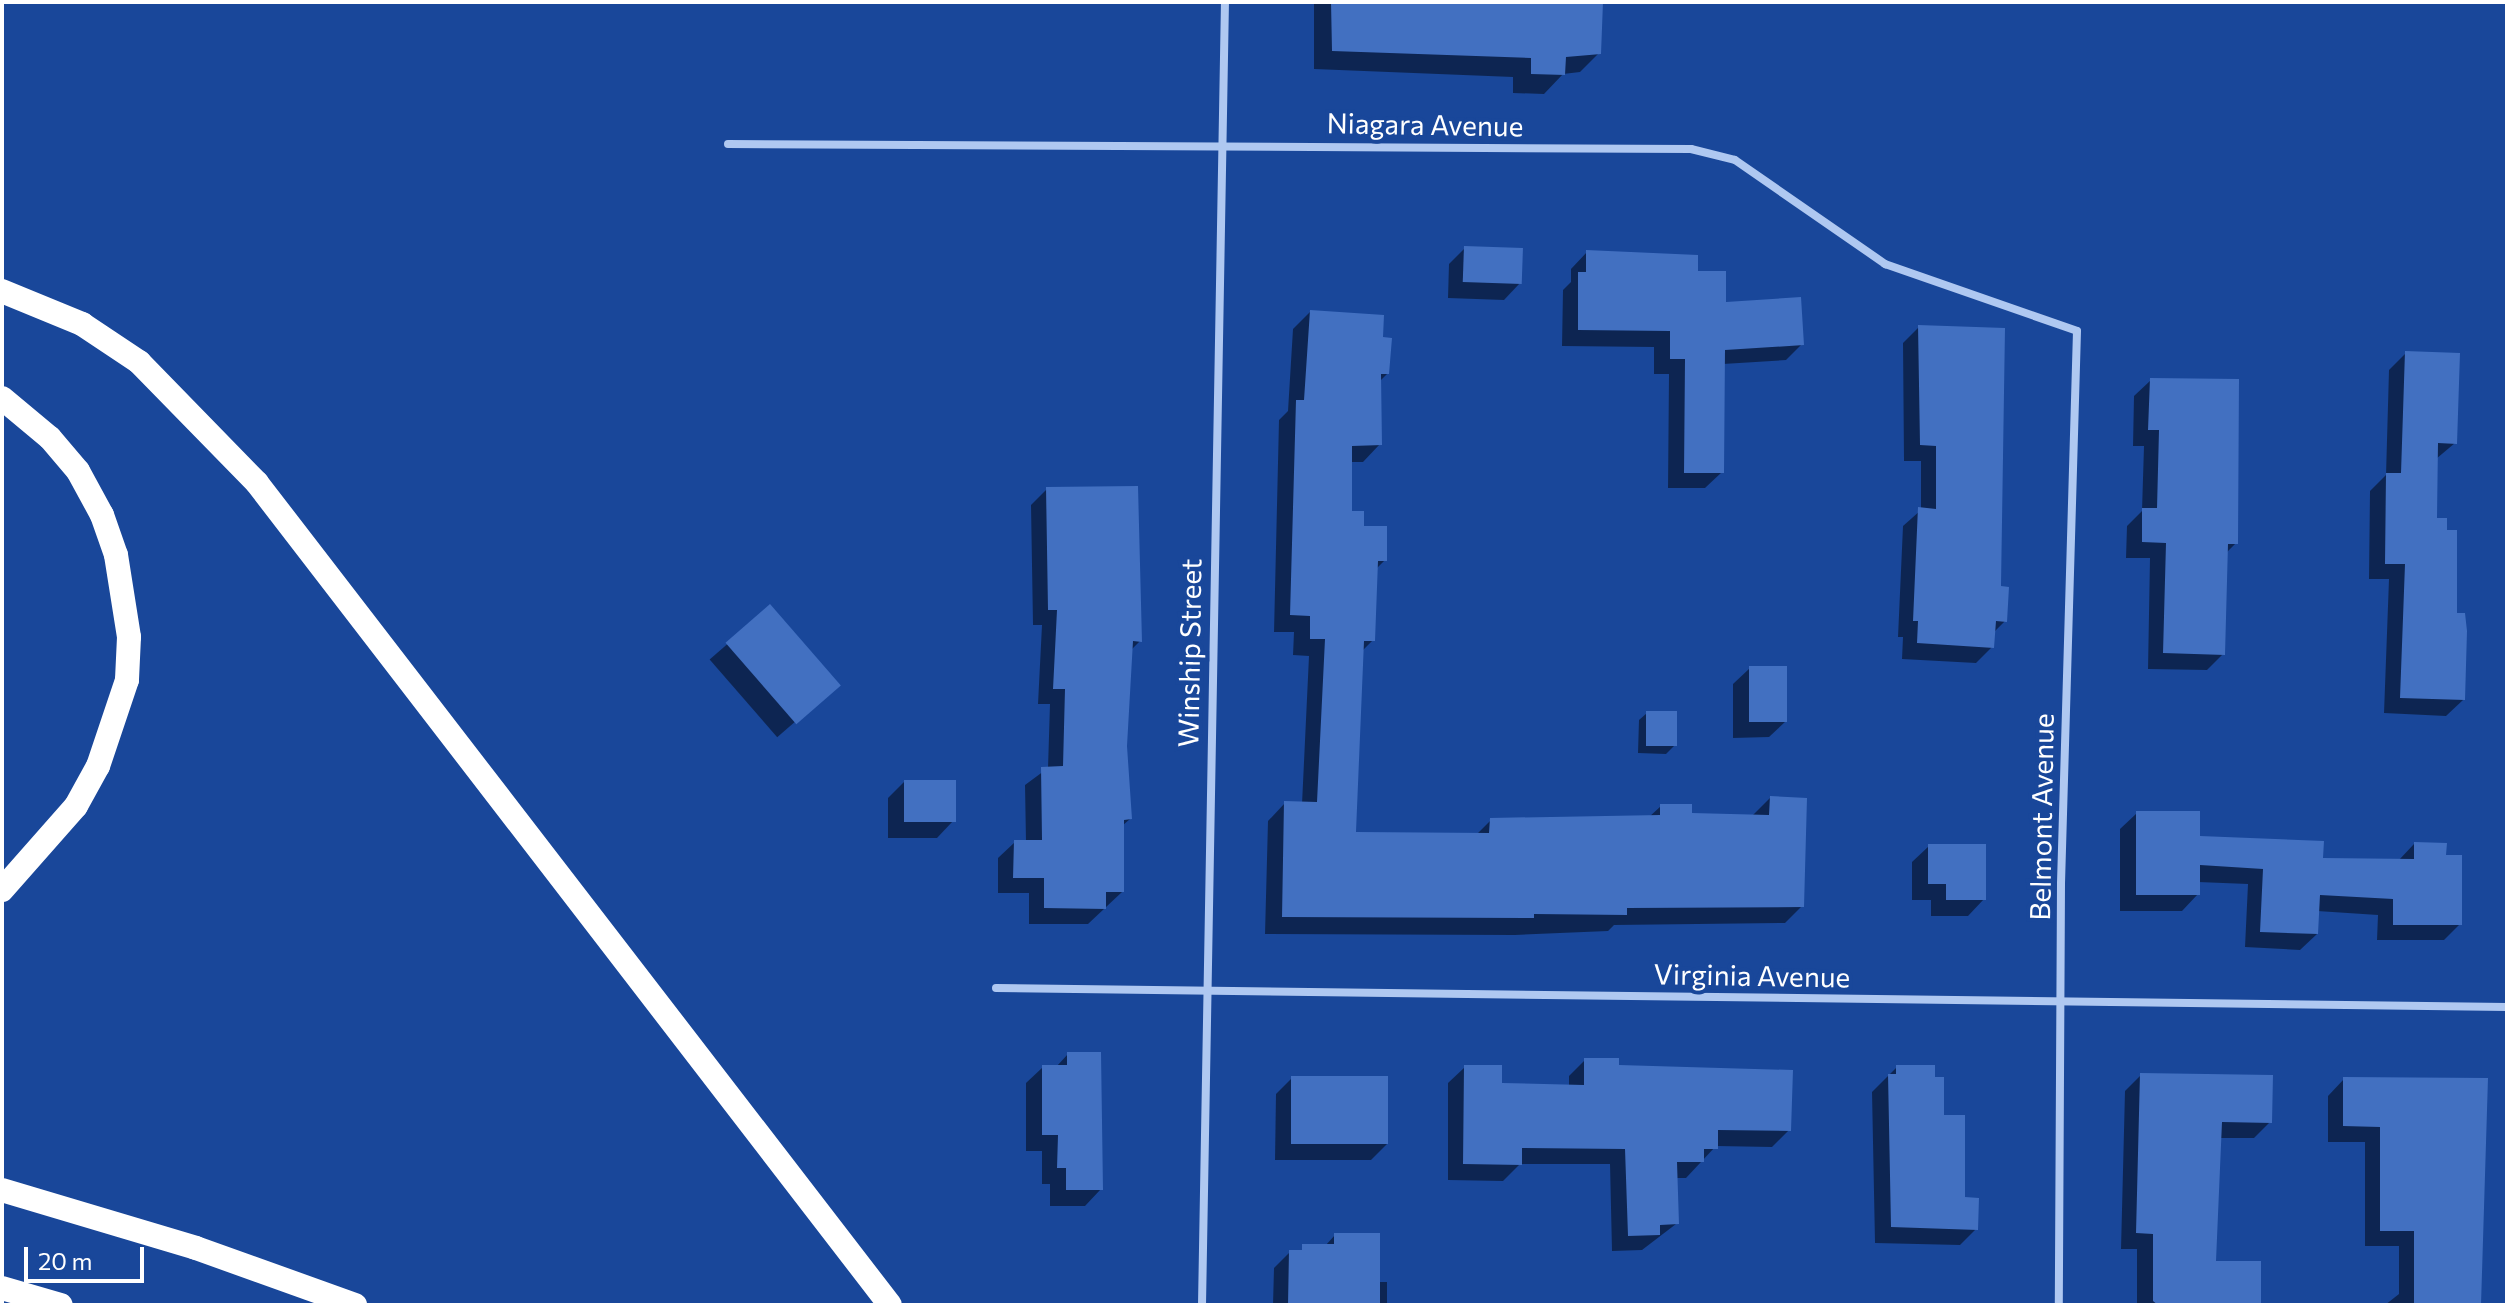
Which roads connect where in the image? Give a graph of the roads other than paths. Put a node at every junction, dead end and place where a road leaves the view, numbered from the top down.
1 (1225, 2) edge
2 (728, 144) dead end
3 (1223, 144) junction
4 (2, 291) edge
5 (2077, 331) joint
6 (2, 398) edge
7 (2, 890) edge
8 (996, 988) dead end
9 (1205, 989) junction
10 (2061, 1001) junction
11 (2507, 1007) edge
12 (2, 1190) edge
13 (2, 1288) edge
14 (2, 1300) edge
15 (56, 1304) edge
16 (355, 1305) edge
17 (890, 1305) edge
18 (1202, 1305) edge
19 (2059, 1305) edge

1 - 3 street, Winship Street
2 - 3 street, Niagara Avenue
3 - 5 street, Niagara Avenue
3 - 9 street, Winship Street
4 - 17 highway
5 - 10 street, Belmont Avenue
6 - 7 highway
8 - 9 street, Virginia Avenue
9 - 10 street, Virginia Avenue
9 - 18 street, Winship Street
10 - 11 street, Virginia Avenue
10 - 19 street, Belmont Avenue
12 - 16 highway
13 - 15 highway
14 - 15 highway

